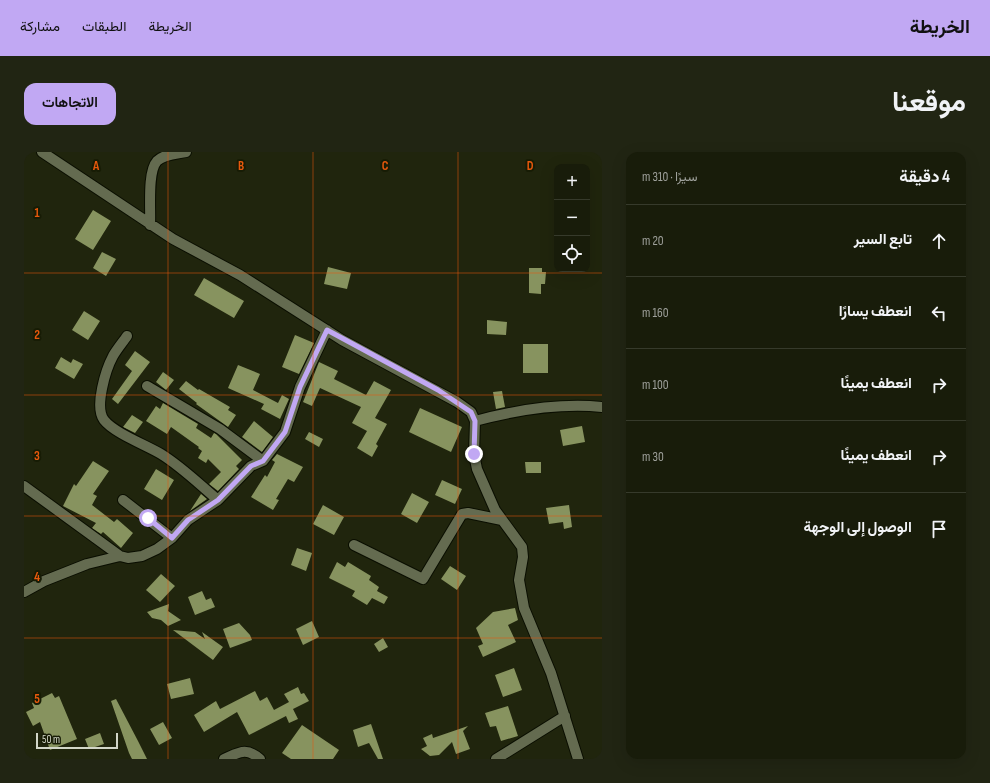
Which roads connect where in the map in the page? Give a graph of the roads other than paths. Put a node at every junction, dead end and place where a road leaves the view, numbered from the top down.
1 (42, 152) edge
2 (186, 152) edge
3 (150, 225) junction
4 (327, 330) junction
5 (127, 336) dead end
6 (147, 386) dead end
7 (602, 407) edge
8 (475, 421) junction
9 (263, 461) junction
10 (24, 486) edge
11 (123, 500) dead end
12 (218, 500) junction
13 (502, 520) junction
14 (172, 538) junction
15 (354, 545) dead end
16 (120, 556) junction
17 (24, 592) edge
18 (565, 716) junction
19 (224, 759) edge
20 (260, 759) edge
21 (496, 759) edge
22 (578, 759) edge

1 - 3 street
2 - 3 street
3 - 4 street
4 - 8 street
4 - 9 street
5 - 12 street
6 - 9 street
7 - 8 street
8 - 13 street
9 - 12 street
10 - 16 street
11 - 14 street
12 - 14 street
13 - 15 street
13 - 18 street
14 - 16 street
16 - 17 street
18 - 21 street
18 - 22 street
19 - 20 street

